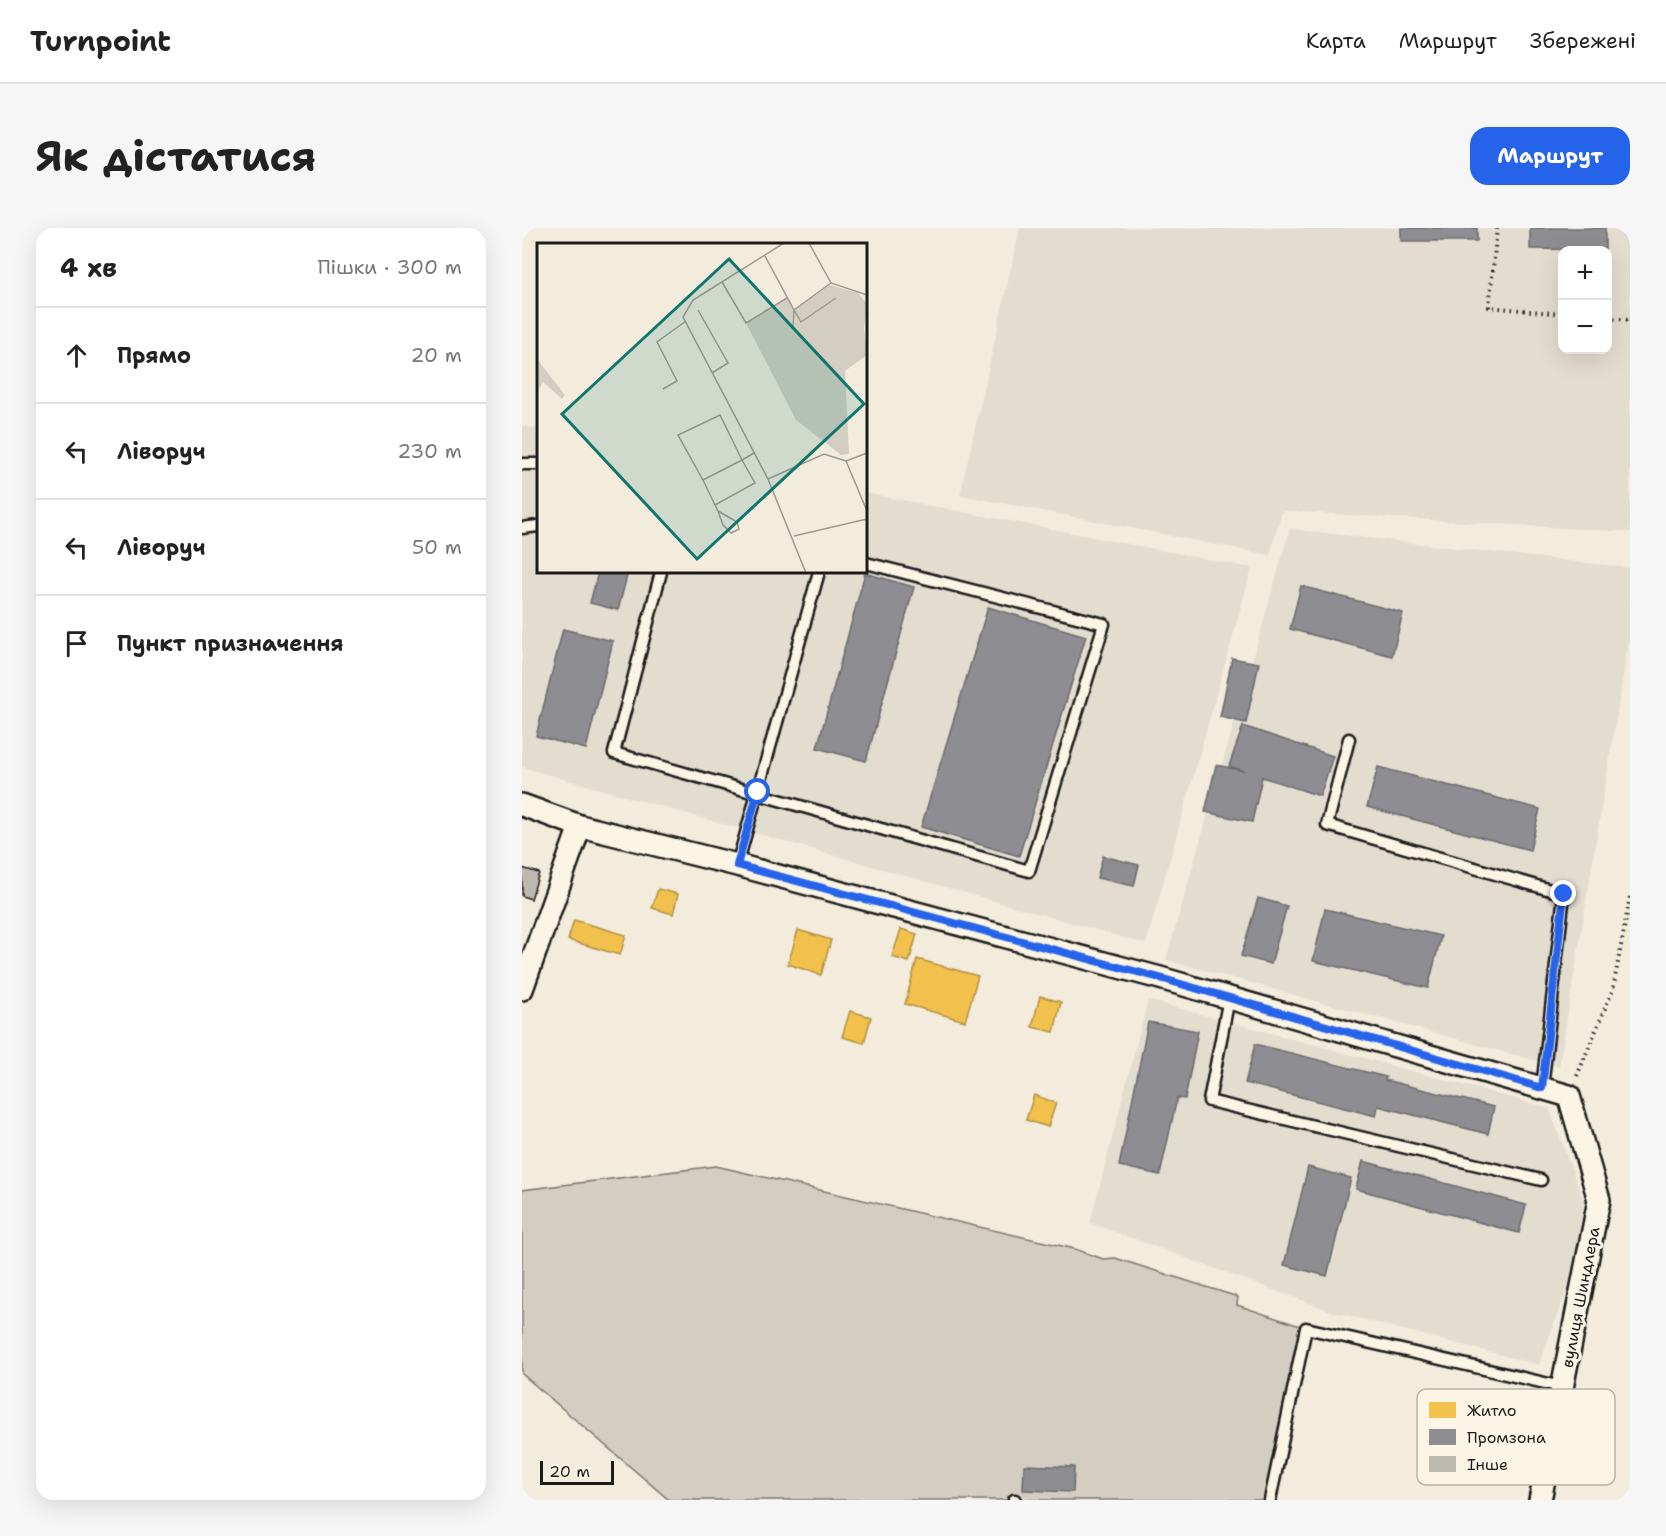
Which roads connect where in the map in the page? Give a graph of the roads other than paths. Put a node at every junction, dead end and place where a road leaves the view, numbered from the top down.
1 (537, 526) edge
2 (522, 528) edge
3 (867, 563) edge
4 (661, 573) edge
5 (819, 573) edge
6 (1349, 739) dead end
7 (758, 792) junction
8 (522, 805) edge
9 (580, 826) junction
10 (737, 865) junction
11 (522, 989) edge
12 (1229, 998) junction
13 (1542, 1088) junction
14 (1541, 1180) dead end
15 (1562, 1387) joint
16 (1543, 1485) edge
17 (1270, 1500) edge
18 (1540, 1500) edge

1 - 2 lane
3 - 7 lane
4 - 7 lane
5 - 7 lane
6 - 13 lane
7 - 10 lane
8 - 9 street
9 - 10 street
9 - 11 street
10 - 12 street
12 - 13 street
12 - 14 lane
13 - 15 street, вулиця Шиндлера
15 - 17 lane
16 - 18 street, вулиця Шиндлера

